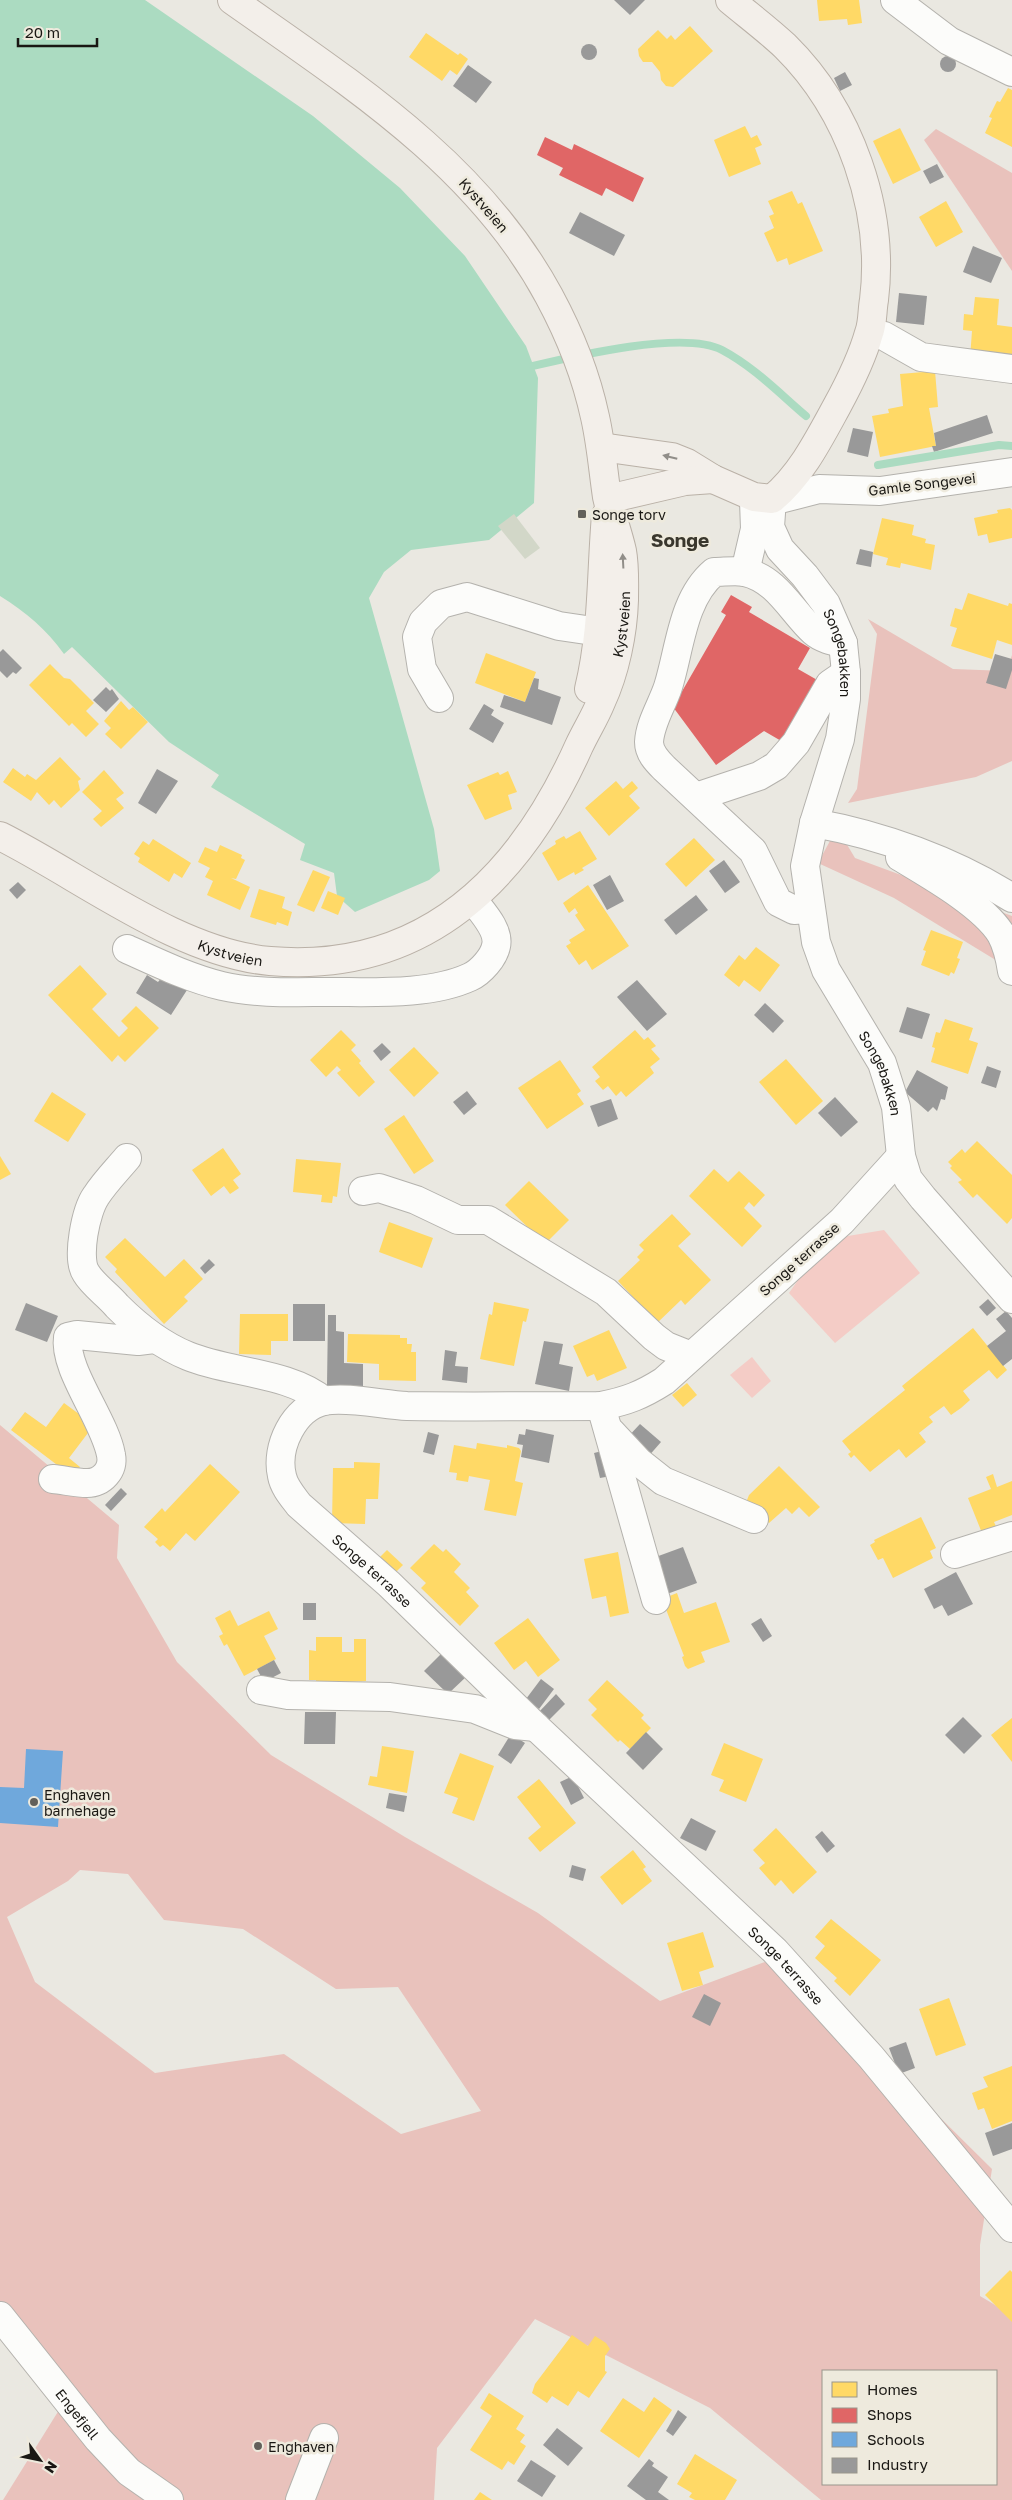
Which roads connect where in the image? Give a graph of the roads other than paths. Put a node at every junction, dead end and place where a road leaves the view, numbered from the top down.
1 (232, 0) edge
2 (730, 0) edge
3 (895, 0) edge
4 (1012, 72) edge
5 (870, 333) junction
6 (1012, 369) edge
7 (601, 447) junction
8 (1012, 472) edge
9 (713, 479) junction
10 (763, 498) junction
11 (608, 499) junction
12 (745, 572) junction
13 (609, 634) junction
14 (843, 643) junction
15 (846, 673) junction
16 (439, 698) dead end
17 (696, 797) junction
18 (814, 823) junction
19 (0, 836) edge
20 (883, 841) junction
21 (1012, 898) edge
22 (473, 900) junction
23 (809, 909) junction
24 (127, 949) dead end
25 (1012, 971) edge
26 (901, 1156) junction
27 (127, 1158) dead end
28 (363, 1191) dead end
29 (1012, 1299) edge
30 (154, 1338) junction
31 (691, 1356) junction
32 (324, 1401) junction
33 (605, 1418) junction
34 (53, 1479) dead end
35 (754, 1519) dead end
36 (1012, 1536) edge
37 (955, 1554) dead end
38 (656, 1600) dead end
39 (261, 1690) dead end
40 (536, 1727) junction
41 (1012, 2228) edge
42 (0, 2316) edge
43 (324, 2438) dead end
44 (169, 2500) edge
45 (300, 2500) edge

1 - 7 main road, Kystveien
2 - 5 main road
3 - 4 street
5 - 6 street
5 - 10 main road
9 -> 7 main road
7 - 11 main road, Kystveien
8 - 10 street, Gamle Songevei
9 - 10 main road
9 - 11 main road
10 - 12 street
10 - 14 street, Songebakken
11 - 13 main road, Kystveien
12 - 14 street
12 - 17 street
13 - 16 street
13 - 22 main road, Kystveien
14 - 15 street, Songebakken
15 - 17 street
15 - 18 street, Songebakken
17 - 23 street
18 - 20 street
18 - 23 street, Songebakken
19 - 22 main road, Kystveien
20 - 21 street
20 - 25 street
22 - 24 street
23 - 26 street, Songebakken
26 - 29 street, Songebakken
26 - 31 street, Songe terrasse
27 - 30 street
28 - 31 street
30 - 32 street
30 - 34 street
31 - 33 street, Songe terrasse
32 - 33 street, Songe terrasse
32 - 40 street, Songe terrasse
33 - 35 street
33 - 38 street
36 - 37 street
39 - 40 street
40 - 41 street, Songe terrasse
42 - 44 street, Engefjell
43 - 45 street

